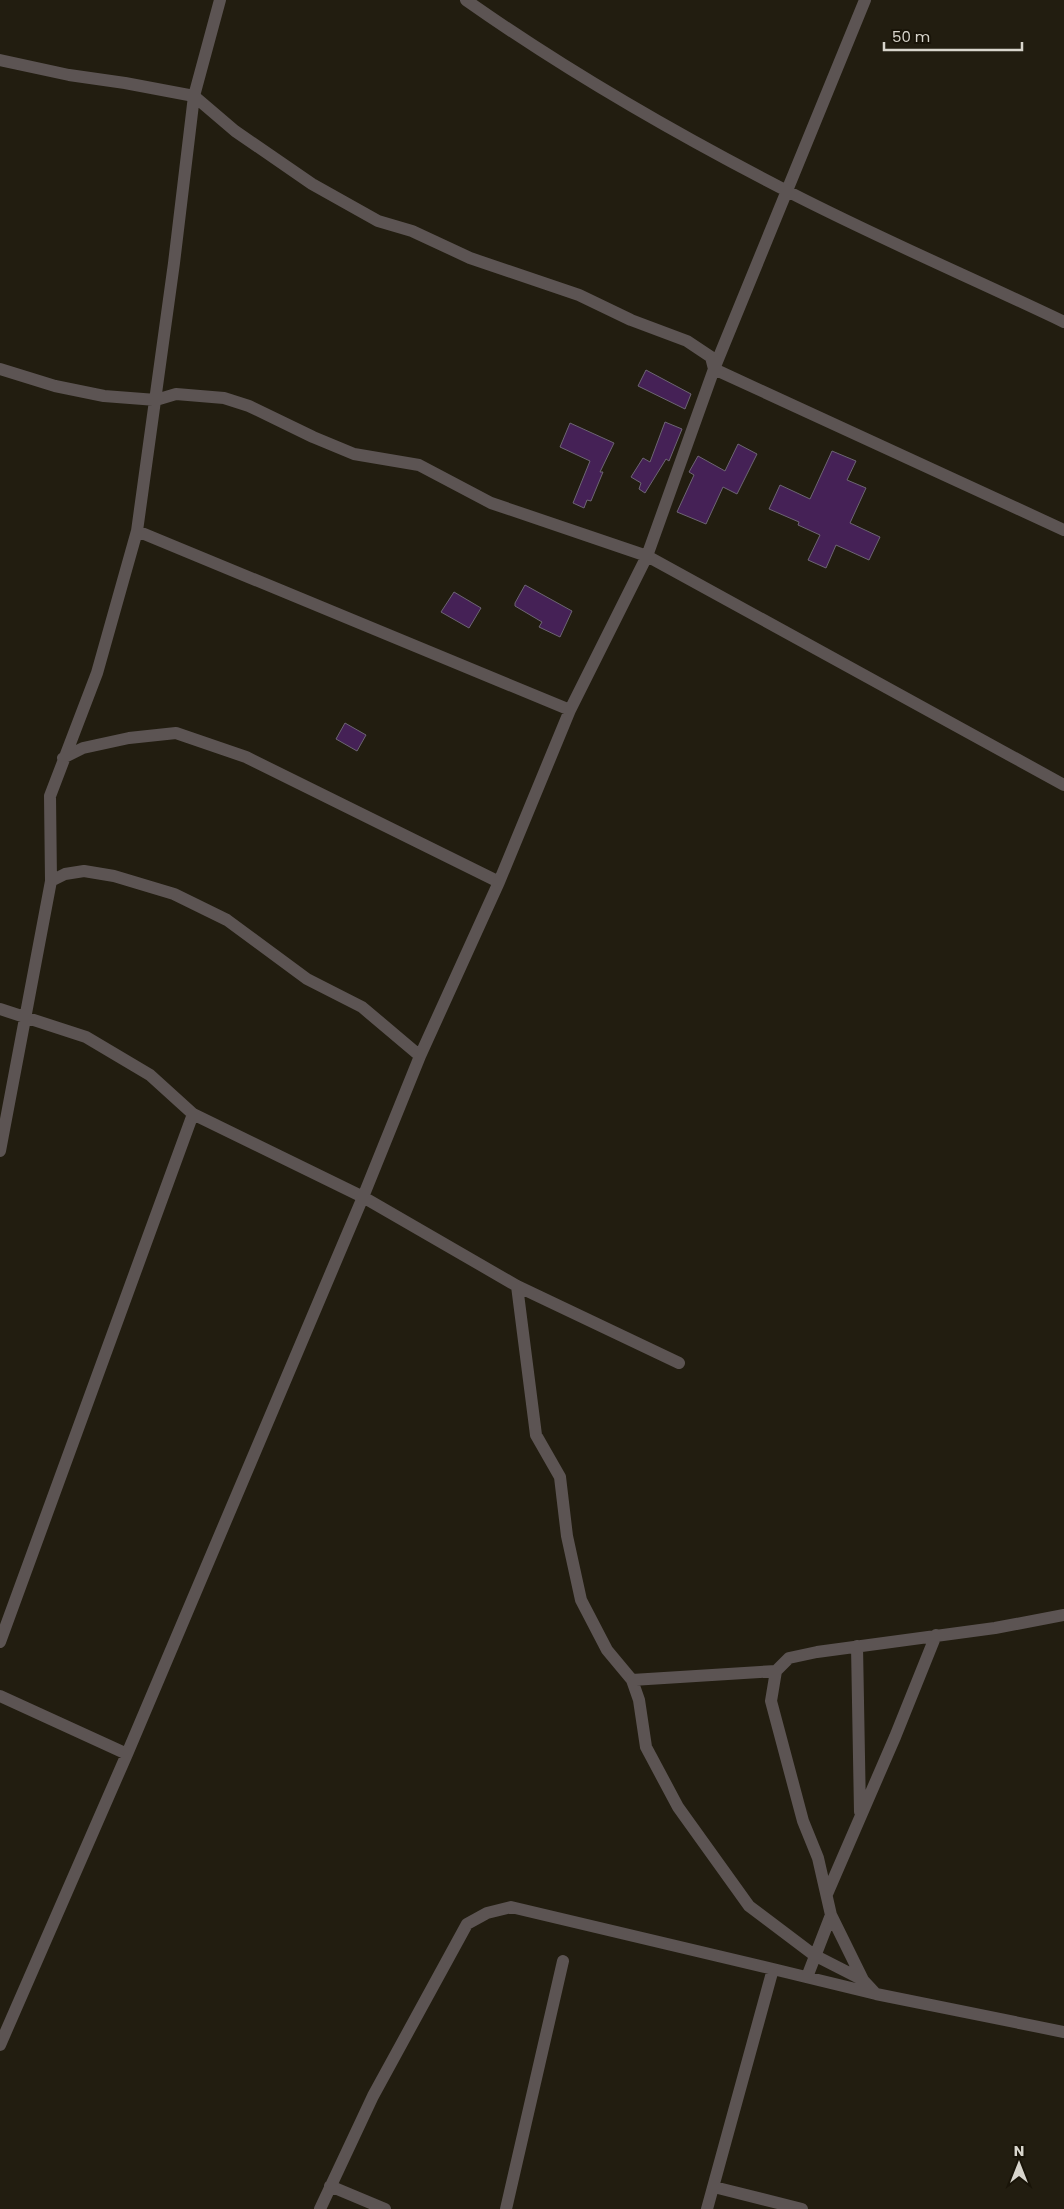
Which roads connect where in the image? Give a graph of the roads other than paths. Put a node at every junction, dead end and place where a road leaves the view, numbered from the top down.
1 (220, 0) edge
2 (466, 0) edge
3 (864, 1) edge
4 (0, 60) edge
5 (194, 96) junction
6 (788, 192) junction
7 (1064, 322) edge
8 (0, 369) edge
9 (714, 369) junction
10 (156, 400) junction
11 (1064, 530) edge
12 (136, 531) junction
13 (647, 556) junction
14 (570, 710) junction
15 (64, 758) junction
16 (1064, 786) edge
17 (51, 881) junction
18 (499, 882) junction
19 (0, 1009) edge
20 (26, 1018) junction
21 (420, 1056) junction
22 (193, 1114) junction
23 (0, 1151) edge
24 (363, 1197) junction
25 (516, 1286) junction
26 (679, 1363) dead end
27 (1064, 1615) edge
28 (936, 1635) junction
29 (0, 1642) edge
30 (857, 1646) junction
31 (776, 1671) junction
32 (632, 1680) junction
33 (0, 1696) edge
34 (127, 1754) junction
35 (860, 1817) junction
36 (828, 1894) junction
37 (831, 1915) junction
38 (814, 1956) junction
39 (563, 1961) dead end
40 (773, 1970) junction
41 (807, 1977) junction
42 (863, 1980) junction
43 (876, 1994) junction
44 (1064, 2032) edge
45 (0, 2045) edge
46 (330, 2186) junction
47 (714, 2187) junction
48 (320, 2209) edge
49 (386, 2209) edge
50 (506, 2209) edge
51 (706, 2209) edge
52 (802, 2209) edge

1 - 5 street
2 - 6 street
3 - 6 street
4 - 5 street
5 - 9 street
5 - 10 street
6 - 7 street
6 - 9 street
8 - 10 street
9 - 11 street
9 - 13 street
10 - 12 street
10 - 13 street
12 - 14 street
12 - 15 street
13 - 14 street
13 - 16 street
14 - 18 street
15 - 17 street
15 - 18 street
17 - 20 street
17 - 21 street
18 - 21 street
19 - 20 street
20 - 22 street
20 - 23 street
21 - 24 street
22 - 24 street
22 - 29 street
24 - 25 street
24 - 34 street
25 - 26 street
25 - 32 street
27 - 28 street
28 - 30 street
28 - 35 street
30 - 31 street
30 - 35 street
31 - 32 street
31 - 36 street
32 - 38 street
33 - 34 street
34 - 45 street
35 - 36 street
36 - 37 street
37 - 38 street
37 - 42 street
38 - 41 street
38 - 42 street
39 - 50 street
40 - 41 street
40 - 46 street
40 - 47 street
41 - 43 street
42 - 43 street
43 - 44 street
46 - 48 street
46 - 49 street
47 - 51 street
47 - 52 street

